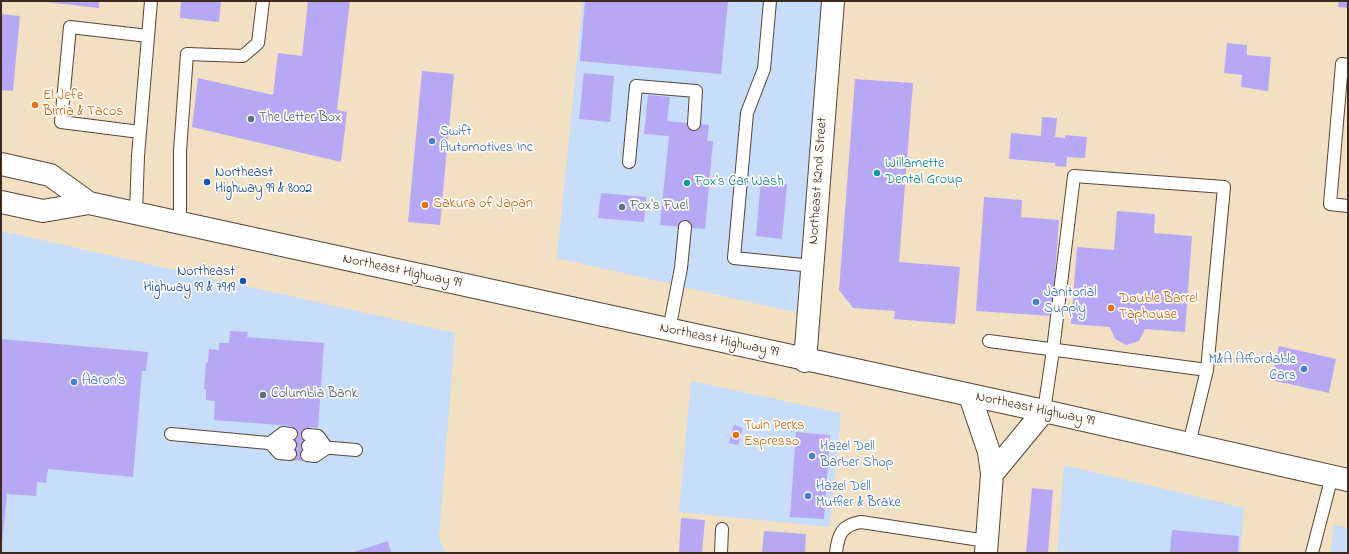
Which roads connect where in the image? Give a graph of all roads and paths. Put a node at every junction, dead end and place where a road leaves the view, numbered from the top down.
1 (151, 1) edge
2 (263, 1) edge
3 (770, 1) edge
4 (833, 1) edge
5 (148, 36) junction
6 (1348, 65) edge
7 (694, 124) dead end
8 (140, 132) junction
9 (629, 162) dead end
10 (1, 164) edge
11 (1, 202) edge
12 (89, 203) junction
13 (1348, 206) edge
14 (136, 213) junction
15 (180, 223) junction
16 (685, 227) dead end
17 (813, 266) junction
18 (668, 330) junction
19 (988, 341) dead end
20 (1054, 350) junction
21 (805, 361) junction
22 (1208, 370) junction
23 (970, 396) junction
24 (1044, 412) junction
25 (171, 434) dead end
26 (270, 443) junction
27 (1189, 444) junction
28 (327, 448) junction
29 (356, 450) dead end
30 (992, 474) junction
31 (1340, 478) edge
32 (722, 529) dead end
33 (987, 547) edge
34 (720, 553) edge
35 (836, 553) edge
36 (1312, 553) edge

1 - 5 lane
2 - 15 lane
3 - 17 lane
4 - 17 main road, Northeast 82nd Street
5 - 8 lane
5 - 8 lane
6 - 13 lane
7 - 9 lane
8 - 14 lane
10 - 12 main road, Northeast Highway 99
11 - 12 main road, Northeast Highway 99
12 - 14 main road, Northeast Highway 99
14 - 15 main road, Northeast Highway 99
15 - 18 main road, Northeast Highway 99
16 - 18 lane
17 - 21 main road, Northeast 82nd Street
18 - 21 main road, Northeast Highway 99
19 - 20 lane
20 - 22 lane
20 - 22 lane
20 - 24 lane
21 - 23 main road, Northeast Highway 99
22 - 27 lane
23 - 24 main road, Northeast Highway 99
23 - 30 main road
24 - 27 main road, Northeast Highway 99
24 - 30 main road
25 - 26 lane
26 - 26 lane
27 - 31 main road, Northeast Highway 99
28 - 28 lane
28 - 29 lane
30 - 33 main road
31 - 36 lane
32 - 34 lane
33 - 35 lane

